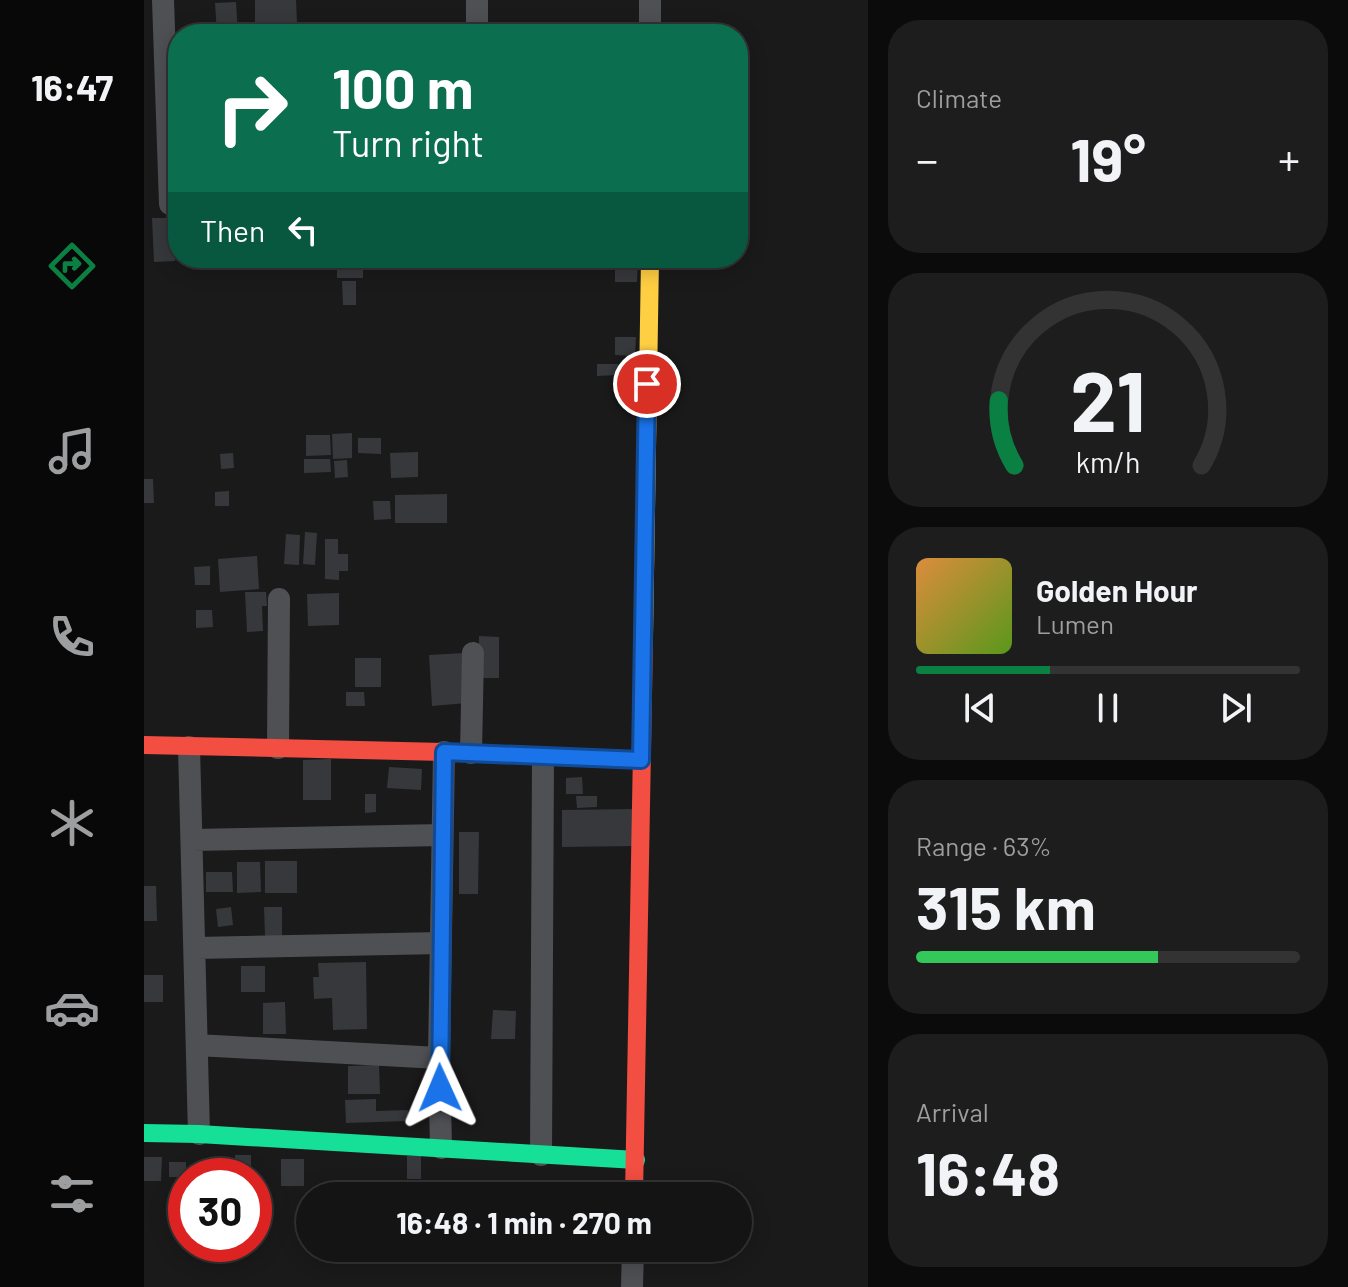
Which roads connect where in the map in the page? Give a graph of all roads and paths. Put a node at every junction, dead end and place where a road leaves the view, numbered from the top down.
1 (163, 0) edge
2 (477, 0) edge
3 (650, 0) edge
4 (477, 24) edge
5 (650, 24) edge
6 (168, 146) edge
7 (650, 268) edge
8 (279, 599) dead end
9 (473, 653) dead end
10 (144, 745) edge
11 (189, 747) junction
12 (278, 748) junction
13 (444, 752) junction
14 (471, 753) junction
15 (543, 757) junction
16 (641, 760) junction
17 (442, 835) junction
18 (192, 840) junction
19 (441, 943) junction
20 (196, 948) junction
21 (197, 1045) junction
22 (439, 1058) junction
23 (144, 1133) edge
24 (199, 1134) junction
25 (441, 1148) junction
26 (541, 1155) junction
27 (636, 1160) junction
28 (635, 1182) edge
29 (633, 1262) edge
30 (632, 1287) edge

1 - 6 street
2 - 4 street
3 - 5 street
7 - 16 street
8 - 12 street
9 - 14 street
10 - 11 street
11 - 12 street
11 - 18 street
12 - 13 street
13 - 14 street
13 - 17 street
14 - 15 street
15 - 16 street
15 - 26 street
16 - 27 street
17 - 18 street
17 - 19 street
18 - 20 street
19 - 20 street
19 - 22 street
20 - 21 street
21 - 22 street
21 - 24 street
22 - 25 street
23 - 24 street
24 - 25 street
25 - 26 street
26 - 27 street
27 - 28 street
29 - 30 street

